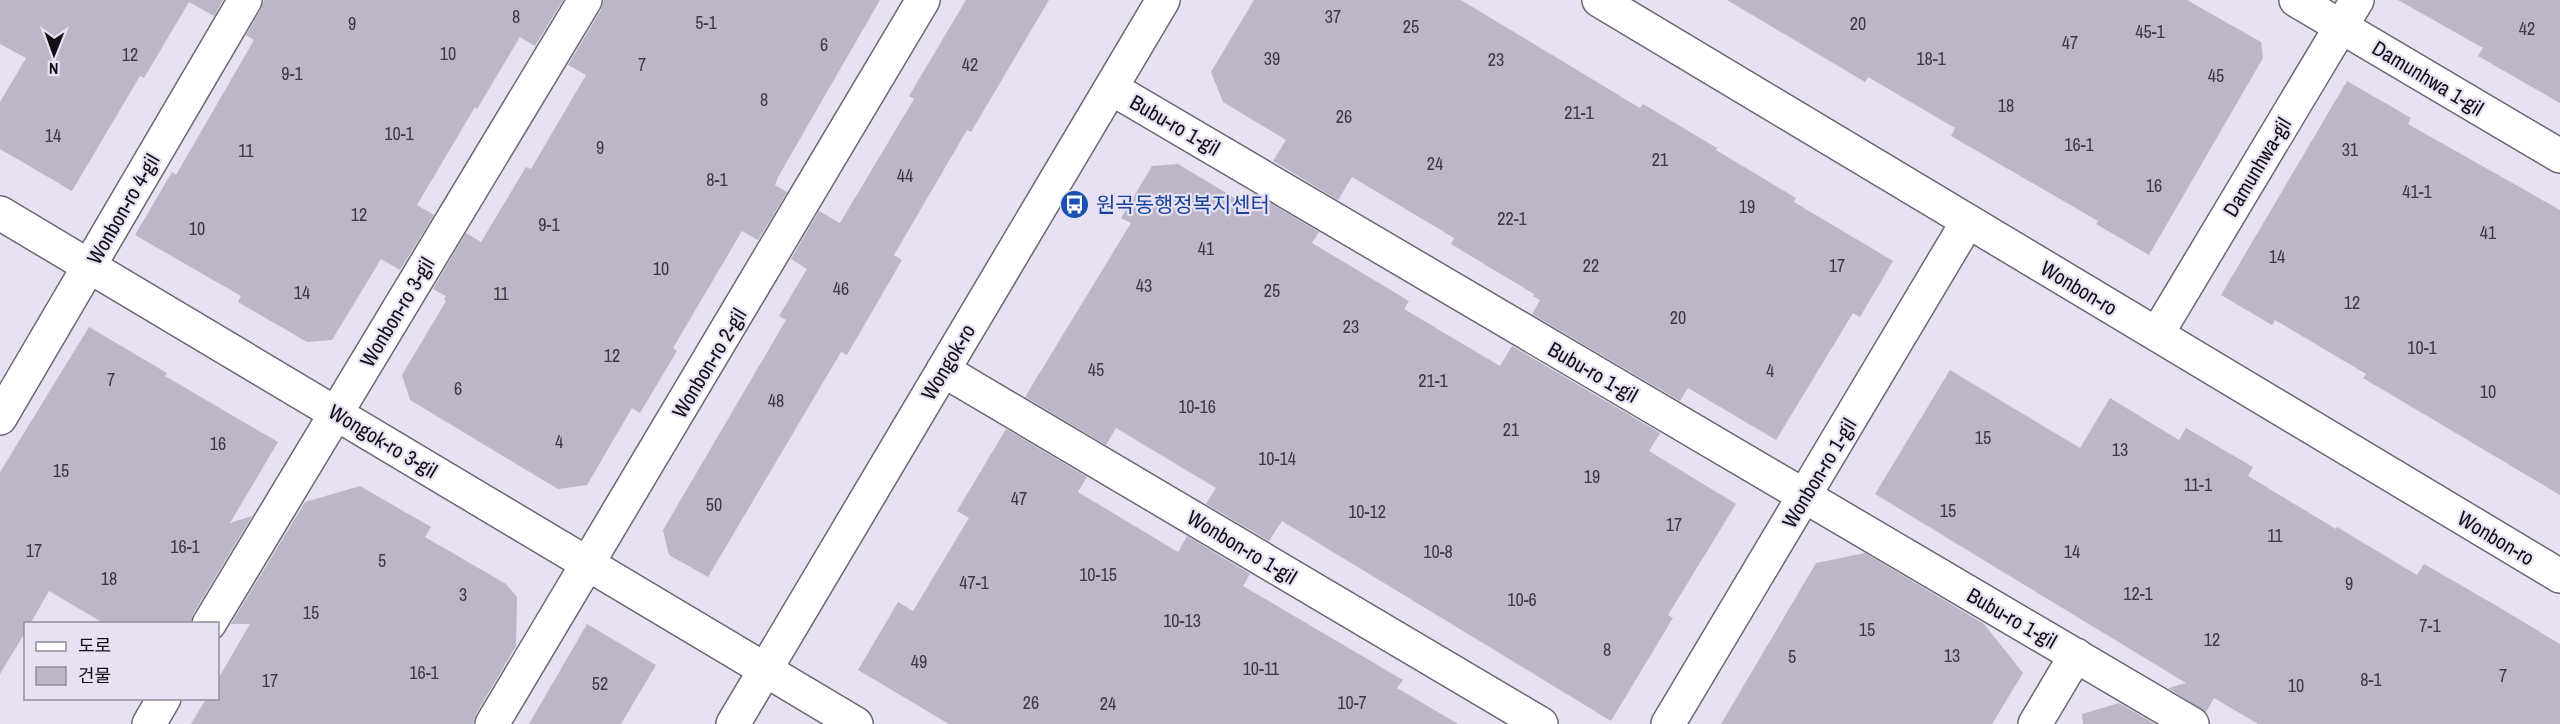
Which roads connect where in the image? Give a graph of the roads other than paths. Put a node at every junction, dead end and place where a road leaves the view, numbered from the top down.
1 (245, 0) edge
2 (585, 0) edge
3 (923, 0) edge
4 (1163, 0) edge
5 (1599, 0) edge
6 (2296, 0) edge
7 (2349, 13) edge
8 (1111, 88) junction
9 (2560, 156) edge
10 (0, 213) edge
11 (1968, 221) junction
12 (89, 266) junction
13 (2157, 334) junction
14 (943, 370) junction
15 (336, 413) junction
16 (0, 418) edge
17 (1805, 496) junction
18 (589, 565) junction
19 (2560, 576) edge
20 (210, 622) edge
21 (2076, 655) junction
22 (765, 670) junction
23 (163, 700) edge
24 (149, 724) edge
25 (492, 724) edge
26 (733, 724) edge
27 (856, 724) edge
28 (1541, 724) edge
29 (1668, 724) edge
30 (2035, 724) edge
31 (2193, 724) edge

1 - 12 street, Wonbon-ro 4-gil
2 - 15 street, Wonbon-ro 3-gil
3 - 18 street, Wonbon-ro 2-gil
4 - 8 street, Wongok-ro
5 - 11 street, Wonbon-ro
6 - 7 street, Damunhwa 1-gil
7 - 9 street, Damunhwa 1-gil
7 - 13 street, Damunhwa-gil
8 - 14 street, Wongok-ro
8 - 17 street, Bubu-ro 1-gil
10 - 12 street, Wongok-ro 3-gil
11 - 13 street, Wonbon-ro
11 - 17 street, Wonbon-ro 1-gil
12 - 15 street, Wongok-ro 3-gil
12 - 16 street, Wonbon-ro 4-gil
13 - 19 street, Wonbon-ro
14 - 22 street, Wongok-ro
14 - 28 street, Wonbon-ro 1-gil
15 - 18 street, Wongok-ro 3-gil
15 - 20 street, Wonbon-ro 3-gil
17 - 21 street, Bubu-ro 1-gil
17 - 29 street, Wonbon-ro 1-gil
18 - 22 street, Wongok-ro 3-gil
18 - 25 street, Wonbon-ro 2-gil
21 - 30 street, Bubu-ro 1-gil
21 - 31 street, Bubu-ro 1-gil
22 - 26 street, Wongok-ro
22 - 27 street, Wongok-ro 3-gil
23 - 24 street

